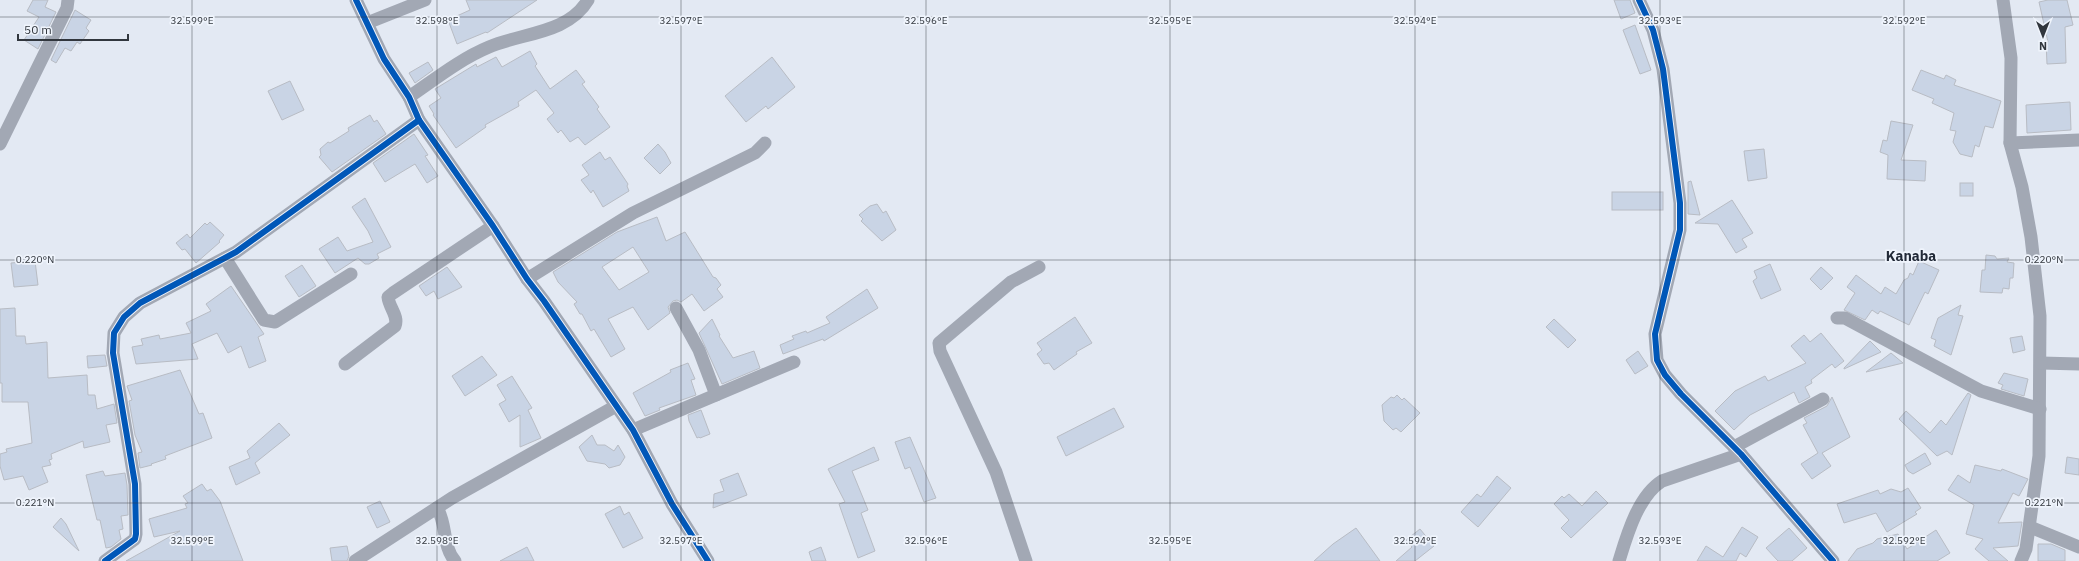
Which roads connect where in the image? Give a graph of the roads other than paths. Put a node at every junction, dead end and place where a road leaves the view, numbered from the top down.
1 (68, 0) edge
2 (356, 0) edge
3 (425, 0) edge
4 (588, 0) edge
5 (1639, 0) edge
6 (2004, 0) edge
7 (367, 23) junction
8 (409, 98) junction
9 (419, 120) junction
10 (2079, 140) edge
11 (765, 143) dead end
12 (2010, 143) junction
13 (0, 144) edge
14 (493, 226) junction
15 (225, 258) junction
16 (1039, 267) dead end
17 (351, 274) dead end
18 (527, 280) junction
19 (676, 308) dead end
20 (1837, 318) dead end
21 (794, 362) dead end
22 (2041, 363) junction
23 (345, 364) dead end
24 (2079, 364) edge
25 (716, 395) junction
26 (1823, 399) dead end
27 (616, 406) junction
28 (2040, 409) junction
29 (633, 430) junction
30 (1738, 450) junction
31 (437, 508) junction
32 (2030, 527) junction
33 (2079, 547) edge
34 (104, 561) edge
35 (355, 561) edge
36 (455, 561) edge
37 (708, 561) edge
38 (1026, 561) edge
39 (1619, 561) edge
40 (1833, 561) edge
41 (2021, 561) edge

1 - 13 street
2 - 7 street
3 - 7 street
4 - 8 street
5 - 30 street
6 - 12 street
7 - 8 street
8 - 9 street
9 - 14 street
9 - 15 street
10 - 12 street
11 - 18 street
12 - 22 street
14 - 18 street
14 - 23 street
15 - 17 street
15 - 34 street
16 - 38 street
18 - 27 street
19 - 25 street
20 - 28 street
21 - 25 street
22 - 24 street
22 - 28 street
25 - 29 street
26 - 30 street
27 - 29 street
27 - 31 street
28 - 32 street
29 - 37 street
30 - 39 street
30 - 40 street
31 - 35 street
31 - 36 street
32 - 33 street
32 - 41 street

